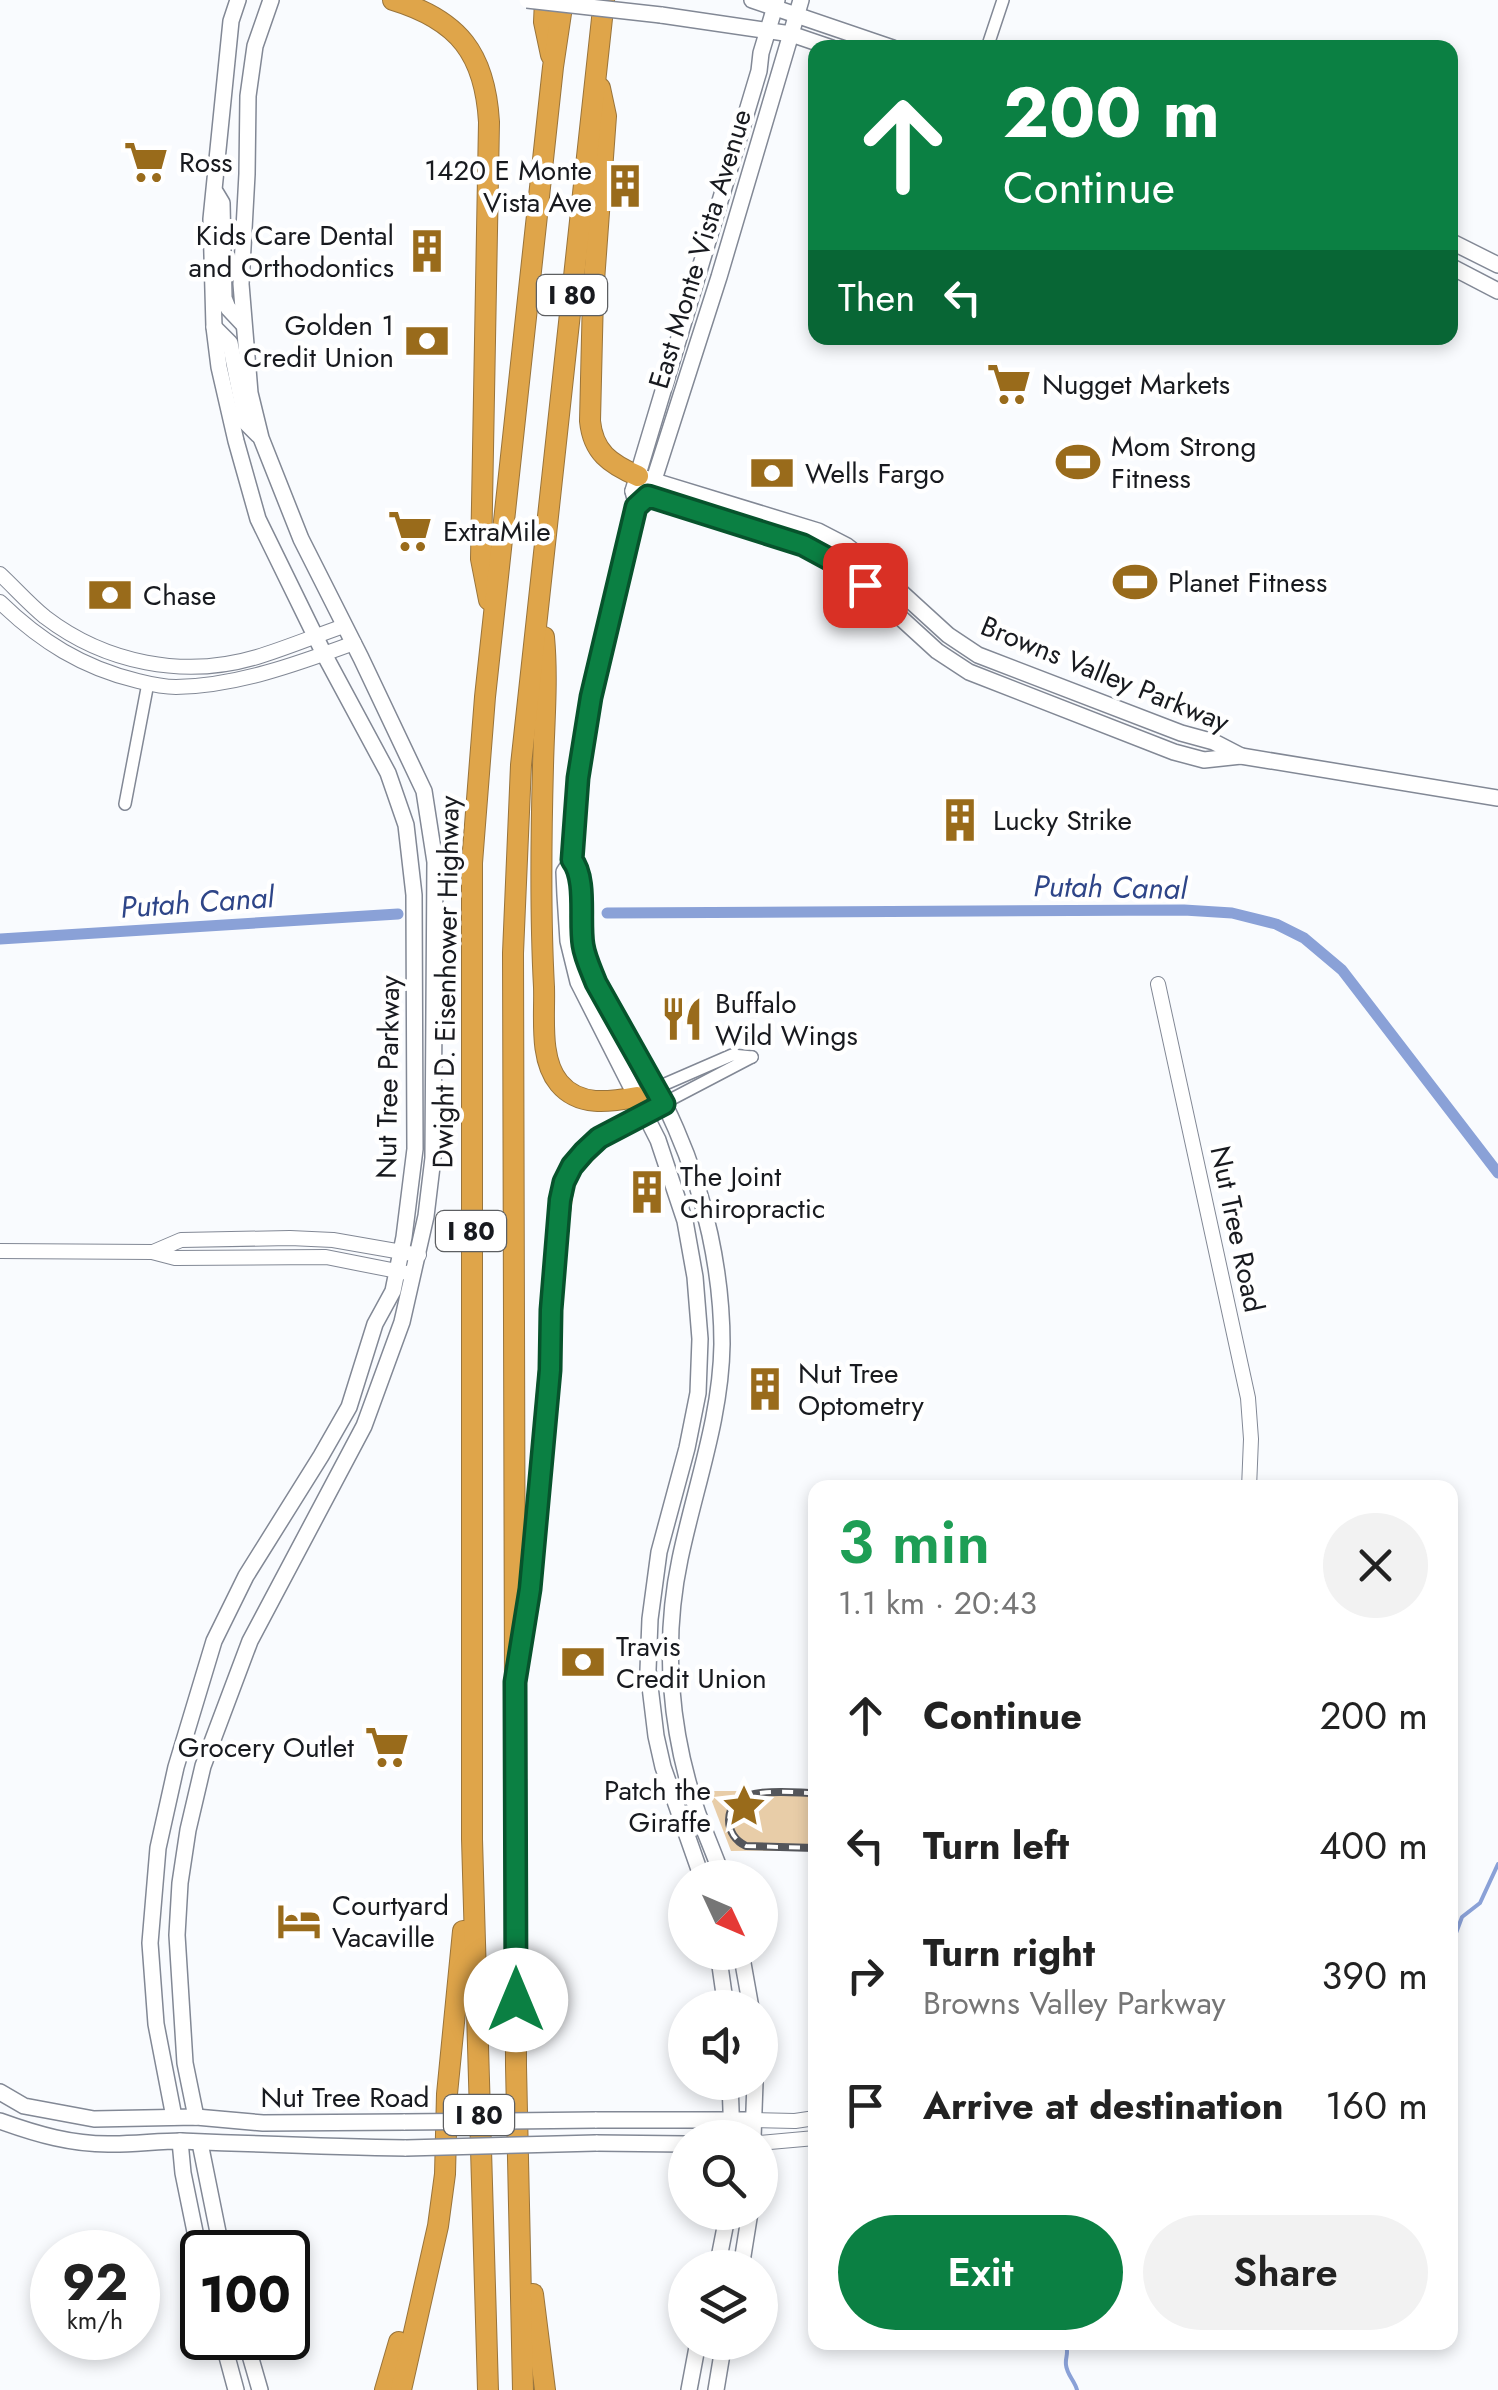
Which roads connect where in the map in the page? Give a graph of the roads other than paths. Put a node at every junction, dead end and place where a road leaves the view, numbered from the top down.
1 (238, 0) edge
2 (271, 0) edge
3 (394, 0) edge
4 (527, 0) edge
5 (545, 0) edge
6 (563, 0) edge
7 (604, 0) edge
8 (752, 0) edge
9 (1004, 0) edge
10 (776, 4) edge
11 (798, 8) edge
12 (767, 32) junction
13 (790, 34) junction
14 (808, 40) edge
15 (874, 40) edge
16 (990, 40) edge
17 (553, 67) junction
18 (596, 68) junction
19 (214, 190) junction
20 (719, 204) junction
21 (1458, 245) edge
22 (1498, 265) edge
23 (699, 269) junction
24 (1458, 270) edge
25 (719, 276) junction
26 (1498, 291) edge
27 (242, 324) junction
28 (214, 328) junction
29 (693, 358) junction
30 (261, 438) junction
31 (642, 490) junction
32 (0, 574) edge
33 (540, 590) junction
34 (871, 591) junction
35 (0, 602) edge
36 (929, 619) junction
37 (493, 624) junction
38 (344, 626) junction
39 (316, 635) junction
40 (354, 643) junction
41 (324, 654) junction
42 (954, 663) junction
43 (1029, 676) junction
44 (148, 683) junction
45 (1029, 696) junction
46 (1108, 706) junction
47 (1118, 731) junction
48 (1188, 735) junction
49 (1240, 756) junction
50 (1498, 798) edge
51 (125, 804) dead end
52 (1158, 984) dead end
53 (650, 1100) junction
54 (0, 1251) edge
55 (152, 1252) junction
56 (410, 1253) junction
57 (406, 1273) junction
58 (699, 1329) junction
59 (714, 1416) junction
60 (692, 1423) junction
61 (1249, 1480) edge
62 (685, 1535) junction
63 (515, 1682) junction
64 (472, 1840) junction
65 (695, 1860) edge
66 (716, 1860) edge
67 (0, 2092) edge
68 (731, 2100) edge
69 (754, 2100) edge
70 (516, 2112) junction
71 (174, 2117) junction
72 (196, 2117) junction
73 (732, 2118) junction
74 (808, 2119) edge
75 (753, 2120) joint
76 (0, 2121) edge
77 (778, 2121) edge
78 (808, 2139) edge
79 (180, 2141) junction
80 (778, 2141) edge
81 (200, 2143) junction
82 (668, 2144) edge
83 (438, 2226) junction
84 (195, 2230) edge
85 (218, 2230) edge
86 (228, 2360) edge
87 (252, 2360) edge
88 (695, 2360) edge
89 (721, 2360) edge
90 (236, 2390) edge
91 (260, 2390) edge
92 (385, 2390) edge
93 (401, 2390) edge
94 (488, 2390) edge
95 (524, 2390) edge
96 (545, 2390) edge
97 (689, 2390) edge
98 (716, 2390) edge

1 - 19 main road, Nut Tree Parkway
2 - 27 main road, Nut Tree Parkway
3 - 37 highway
4 - 12 main road, bridge
5 - 17 highway
6 - 17 highway, Dwight D. Eisenhower Highway / I 80
7 - 18 highway, I 80
8 - 10 main road
9 - 16 street
10 - 11 main road
10 - 12 main road, East Monte Vista Avenue
11 - 13 main road, East Monte Vista Avenue
11 - 15 main road
12 - 13 main road
12 - 20 main road, East Monte Vista Avenue
13 - 14 main road
13 - 25 main road, East Monte Vista Avenue
17 - 37 highway, Dwight D. Eisenhower Highway / I 80
18 - 31 highway
18 - 33 highway, I 80
19 - 27 main road
19 - 28 main road, Nut Tree Parkway
20 - 23 main road, East Monte Vista Avenue
20 - 25 main road
21 - 22 main road
23 - 29 main road
23 - 31 main road, East Monte Vista Avenue
24 - 26 main road
25 - 29 main road, East Monte Vista Avenue
27 - 30 main road, Nut Tree Parkway
28 - 30 main road
28 - 39 main road, Nut Tree Parkway
29 - 31 main road, East Monte Vista Avenue
30 - 38 main road, Nut Tree Parkway
31 - 34 main road, Browns Valley Parkway
31 - 36 main road, Browns Valley Parkway
31 - 53 main road, East Monte Vista Avenue
32 - 39 street
33 - 53 highway
33 - 63 highway, I 80
34 - 36 main road
34 - 42 main road, Browns Valley Parkway
35 - 44 street
36 - 43 main road, Browns Valley Parkway
37 - 64 highway, Dwight D. Eisenhower Highway / I 80
38 - 39 street
38 - 40 main road, Nut Tree Parkway
39 - 41 main road, Nut Tree Parkway
40 - 41 street
40 - 56 main road, Nut Tree Parkway
41 - 44 street
41 - 56 main road, Nut Tree Parkway
42 - 43 main road
42 - 45 main road, Browns Valley Parkway
43 - 45 main road
43 - 46 main road, Browns Valley Parkway
44 - 51 street
45 - 46 main road
45 - 47 main road, Browns Valley Parkway
46 - 48 main road, Browns Valley Parkway
47 - 48 main road
47 - 49 main road, Browns Valley Parkway
48 - 49 main road, Browns Valley Parkway
49 - 50 main road, Browns Valley Parkway
52 - 61 street, Nut Tree Road
53 - 53 street
53 - 58 main road, East Monte Vista Avenue
53 - 59 main road, East Monte Vista Avenue
53 - 63 highway
54 - 55 street
55 - 56 street
55 - 57 street
56 - 57 main road, Nut Tree Parkway
57 - 71 main road, Nut Tree Parkway
57 - 72 main road, Nut Tree Parkway
58 - 59 main road
58 - 60 main road, East Monte Vista Avenue
59 - 62 main road, East Monte Vista Avenue
60 - 62 main road
60 - 65 main road, East Monte Vista Avenue
62 - 66 main road, East Monte Vista Avenue
63 - 70 highway, I 80
64 - 83 highway
64 - 94 highway, Dwight D. Eisenhower Highway / I 80
67 - 71 main road, Nut Tree Road
68 - 73 main road
69 - 75 main road
70 - 95 highway, I 80
70 - 96 highway
71 - 72 main road, Nut Tree Road
71 - 79 street, Nut Tree Parkway
72 - 73 main road, Nut Tree Road, bridge
72 - 81 street, Nut Tree Parkway
73 - 75 main road, Nut Tree Road
74 - 77 street, Nut Tree Road
76 - 79 main road, Nut Tree Road
78 - 80 street
79 - 81 main road, Nut Tree Road
79 - 84 main road
81 - 82 main road, Nut Tree Road, bridge
81 - 85 main road
83 - 92 highway
83 - 93 highway
86 - 90 main road
87 - 91 main road
88 - 97 main road
89 - 98 main road

